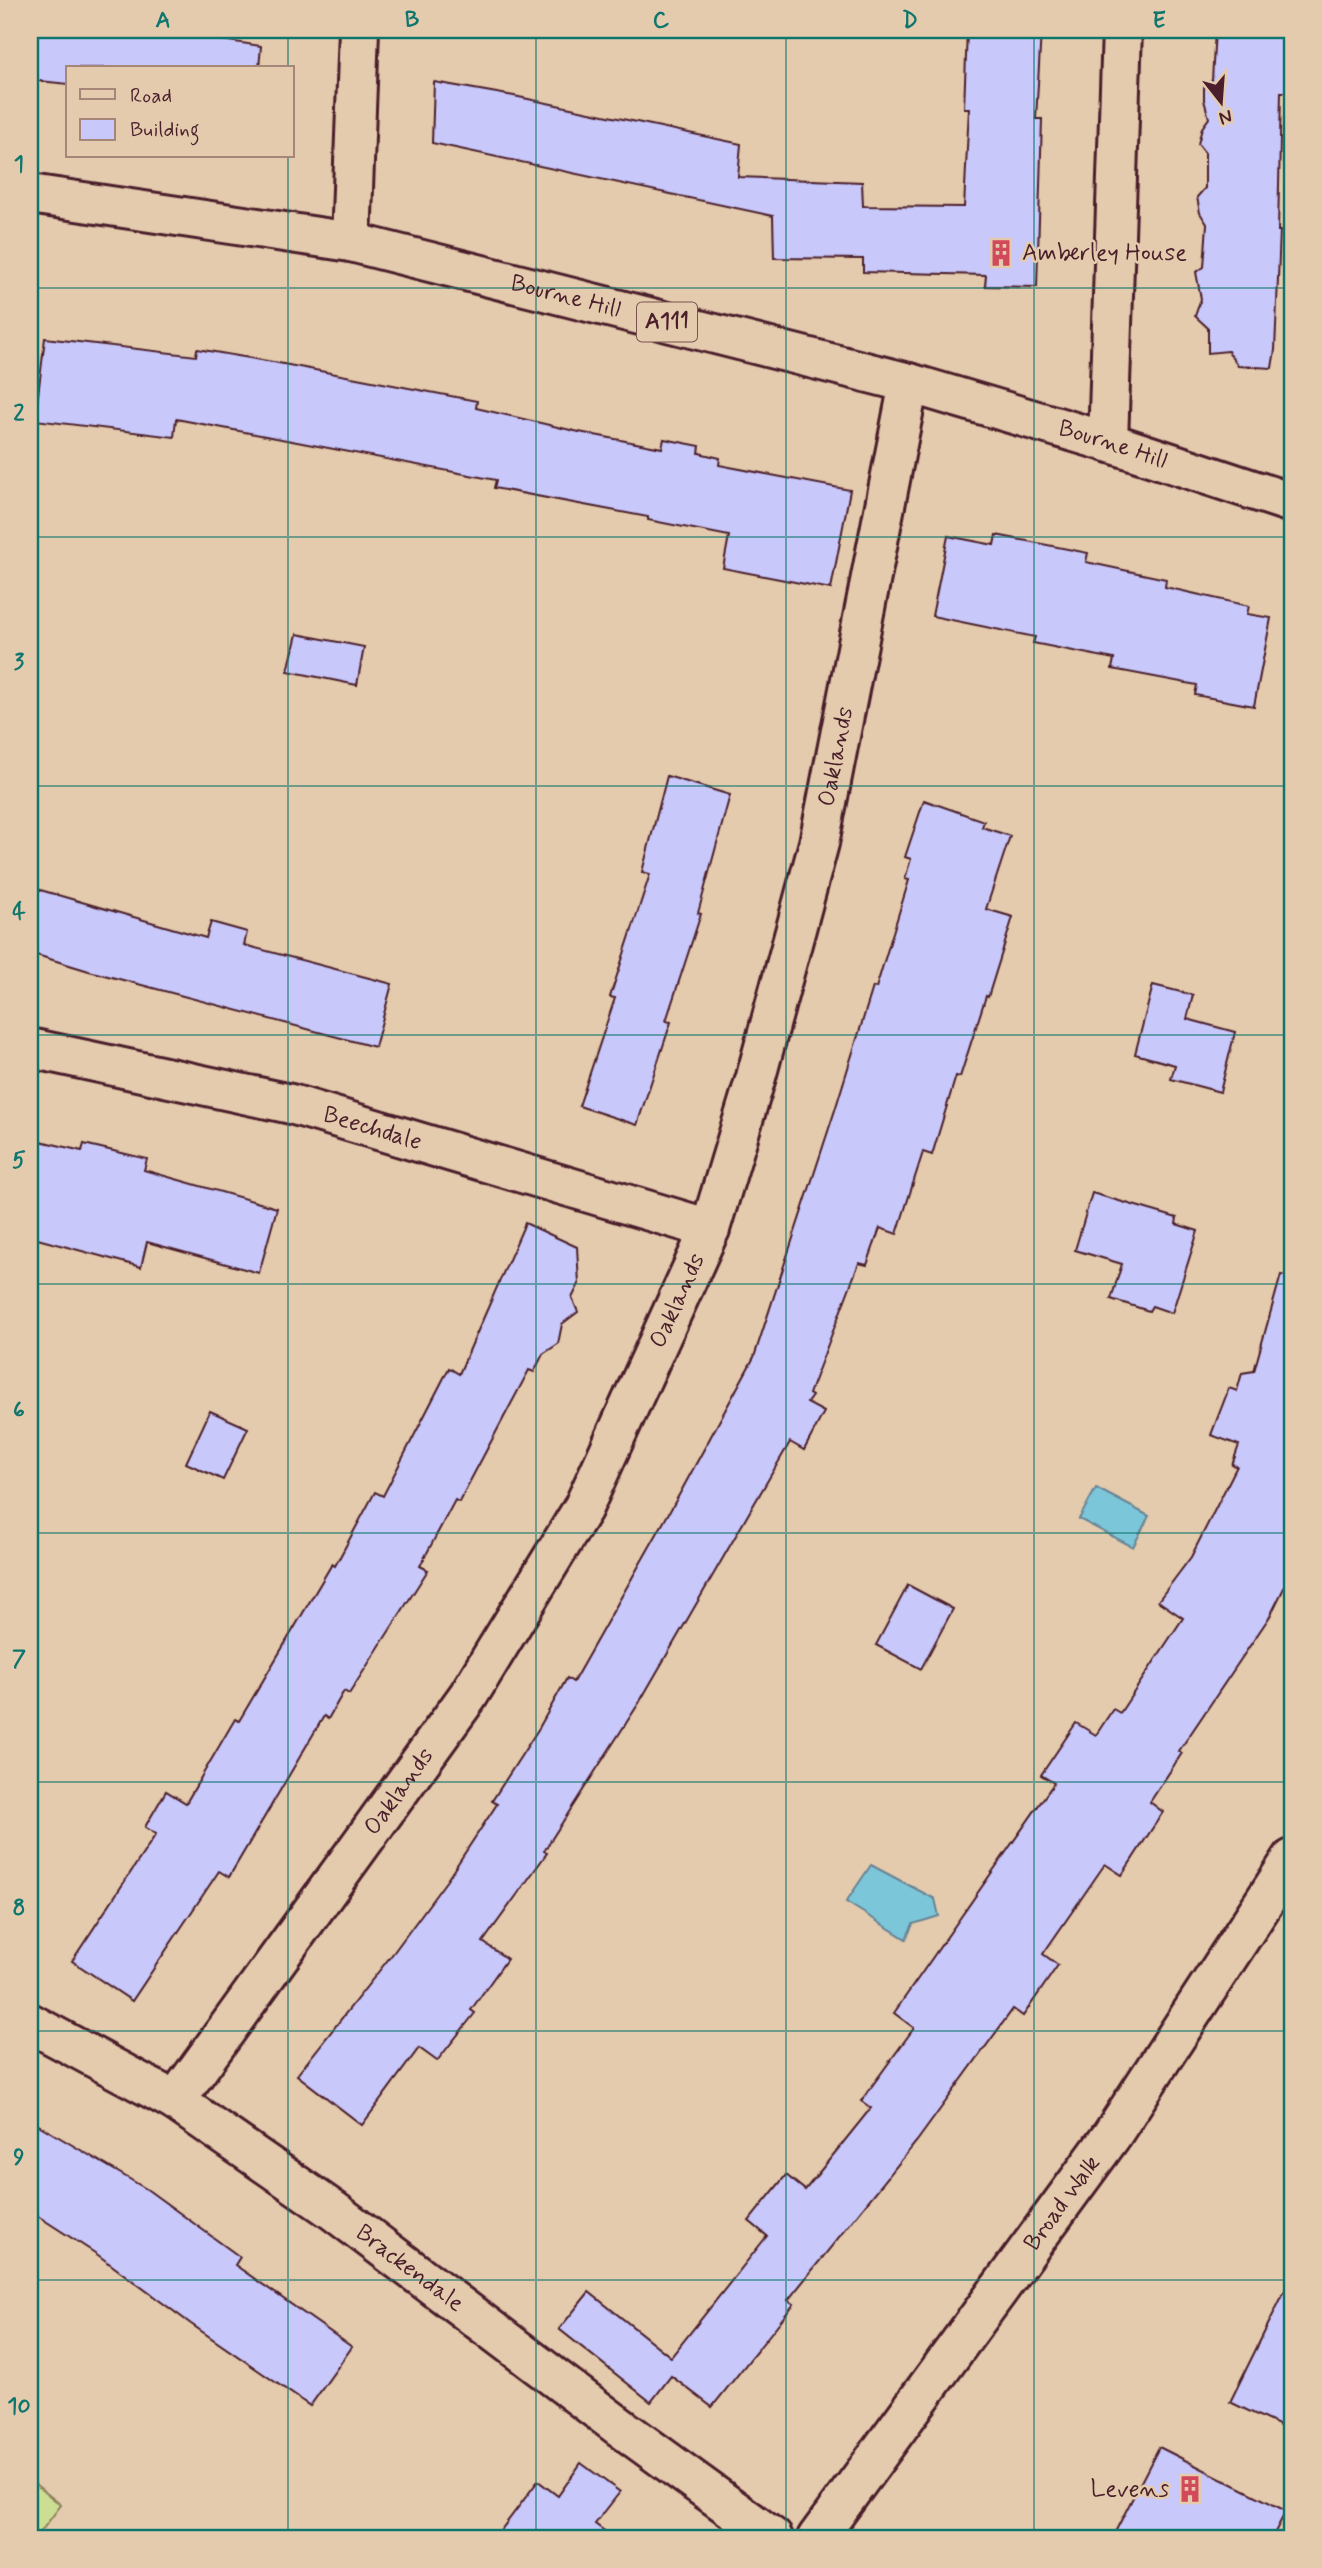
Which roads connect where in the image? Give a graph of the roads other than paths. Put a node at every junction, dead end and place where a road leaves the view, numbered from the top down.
1 (359, 30) edge
2 (1122, 30) edge
3 (30, 194) edge
4 (351, 242) junction
5 (909, 383) junction
6 (1108, 442) junction
7 (1292, 503) edge
8 (30, 1048) edge
9 (710, 1229) junction
10 (1292, 1859) edge
11 (30, 2023) edge
12 (175, 2101) junction
13 (773, 2538) edge
14 (817, 2538) edge

1 - 4 street
2 - 6 street
3 - 4 street, Bourne Hill / A111
4 - 5 street, Bourne Hill / A111
5 - 6 street, Bourne Hill / A111
5 - 9 street, Oaklands
6 - 7 street, Bourne Hill / A111
8 - 9 street, Beechdale
9 - 12 street, Oaklands
10 - 14 street, Broad Walk
11 - 12 street, Brackendale
12 - 13 street, Brackendale

